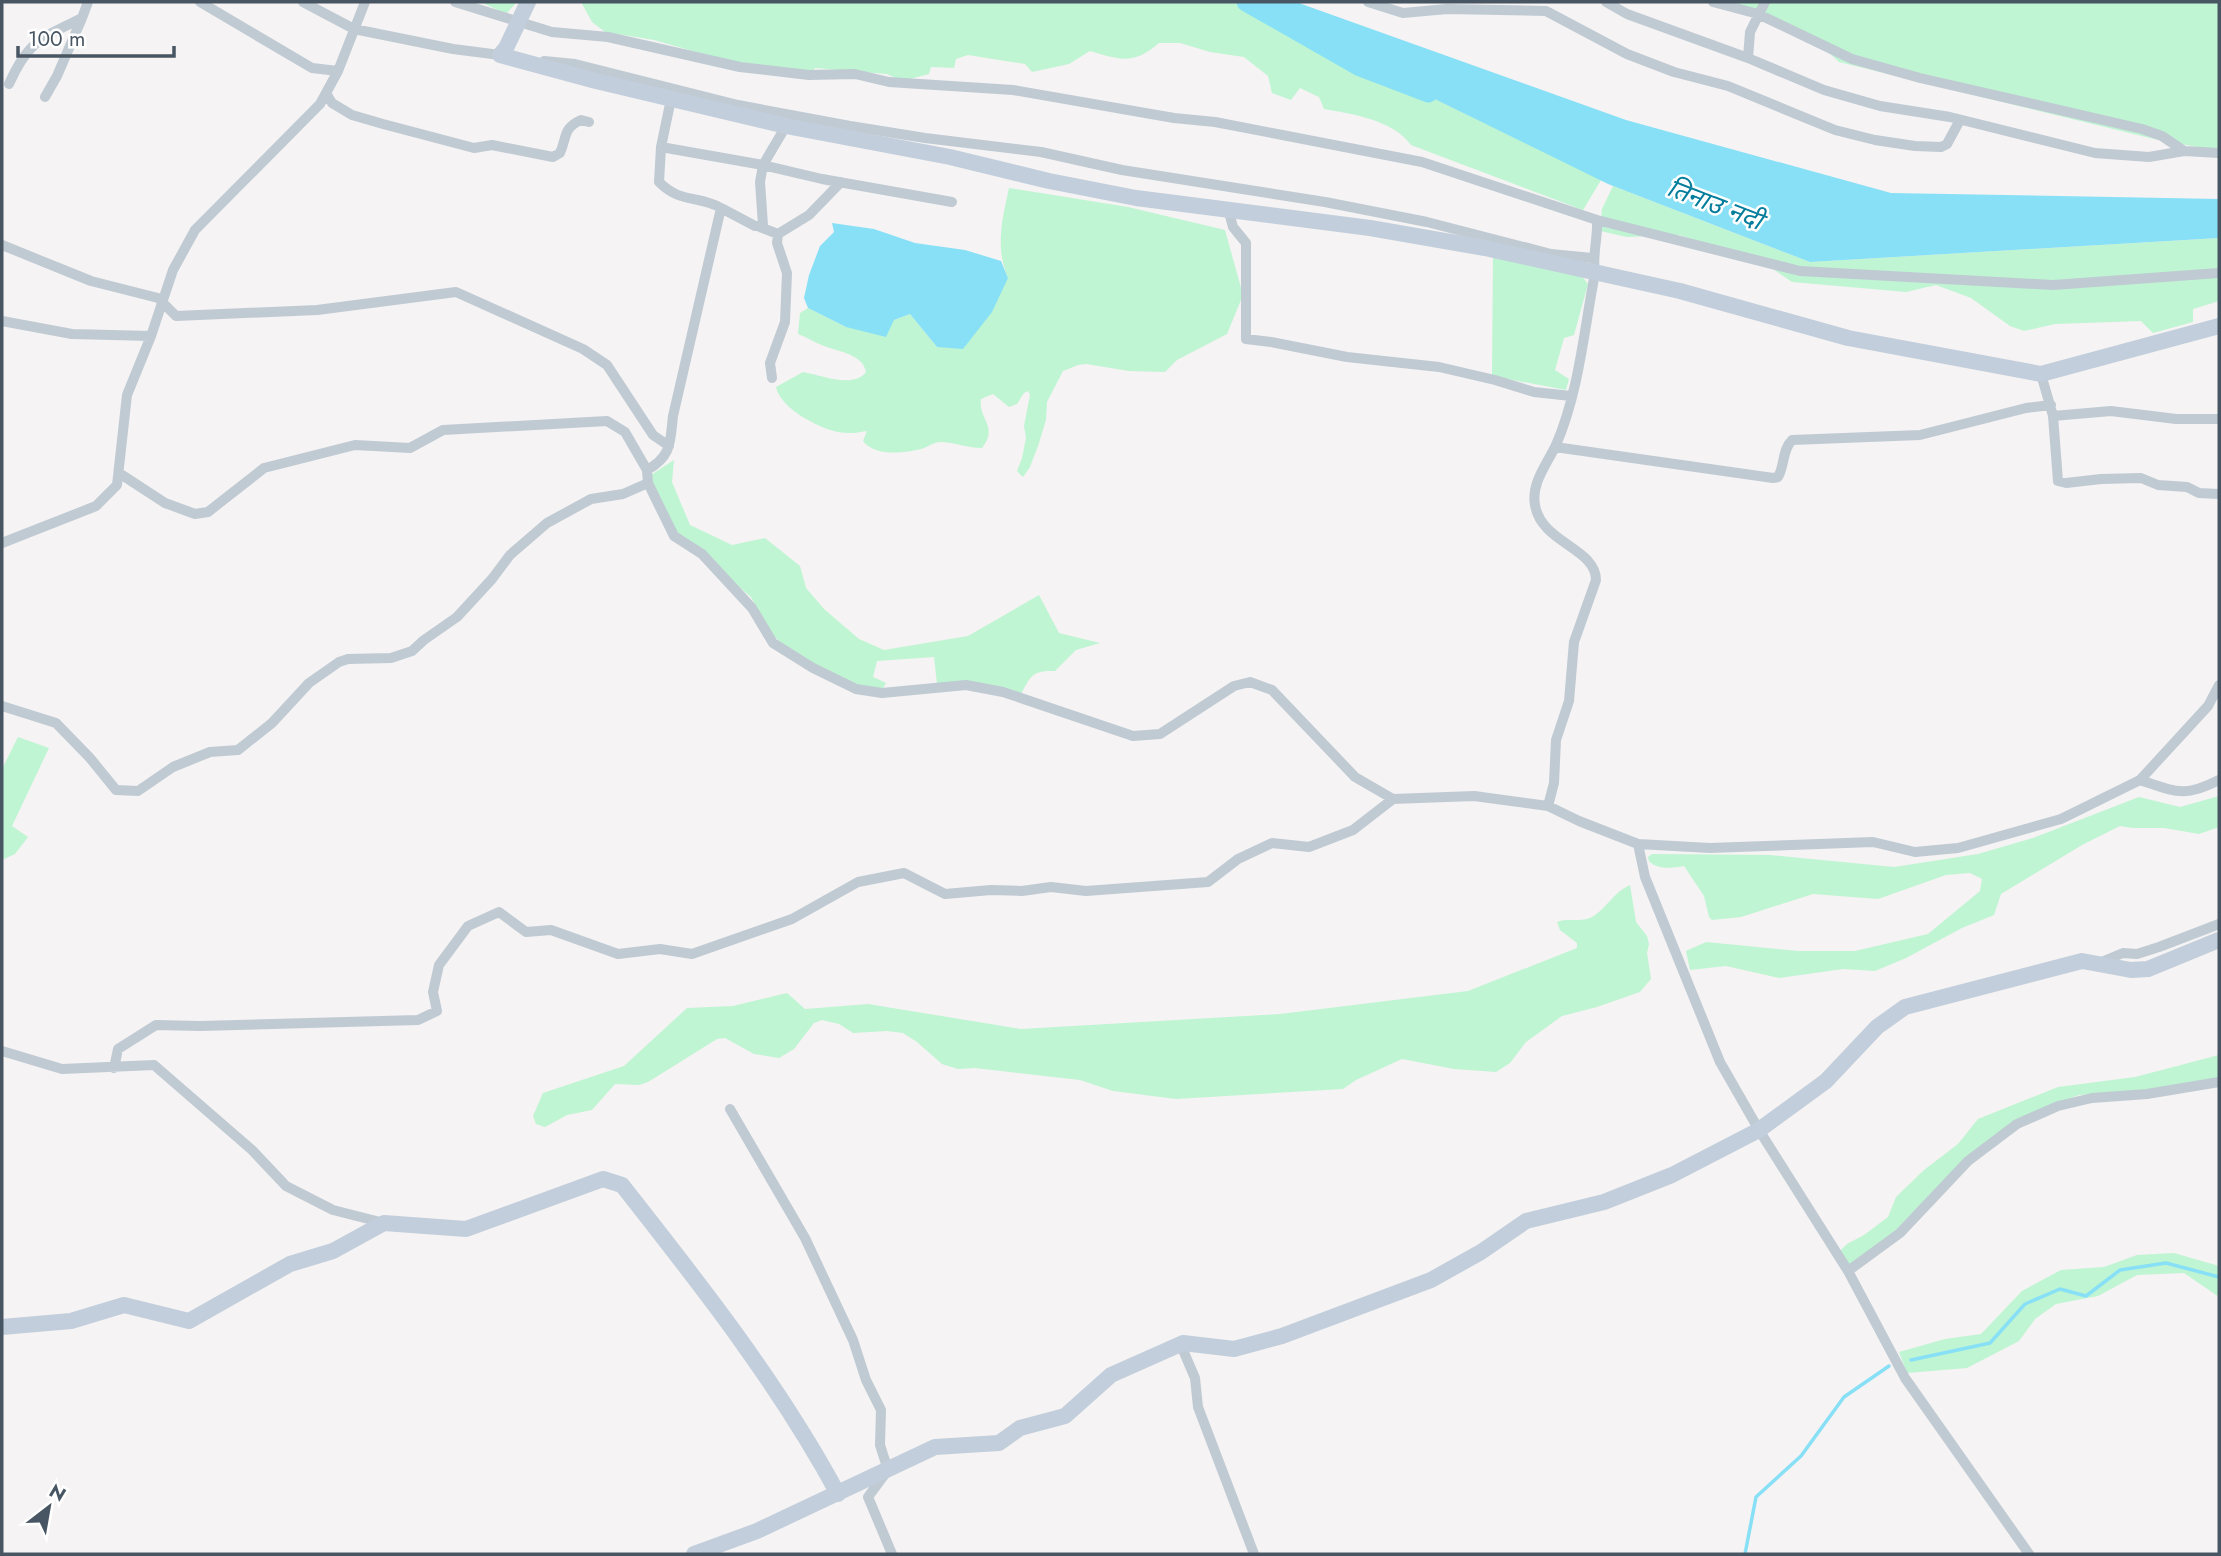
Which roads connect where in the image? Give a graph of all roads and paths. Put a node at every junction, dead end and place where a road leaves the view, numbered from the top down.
1 (88, 2) edge
2 (201, 2) edge
3 (303, 2) edge
4 (365, 2) edge
5 (455, 2) edge
6 (1368, 2) edge
7 (1606, 2) edge
8 (1713, 2) edge
9 (1765, 2) edge
10 (1531, 7) edge
11 (522, 13) edge
12 (1758, 14) junction
13 (82, 18) junction
14 (354, 29) junction
15 (500, 55) junction
16 (1748, 58) junction
17 (536, 65) junction
18 (338, 71) junction
19 (9, 84) dead end
20 (326, 93) junction
21 (45, 97) dead end
22 (671, 99) junction
23 (1960, 120) junction
24 (589, 122) dead end
25 (786, 126) junction
26 (661, 147) junction
27 (2185, 151) junction
28 (2219, 153) edge
29 (763, 165) junction
30 (841, 182) junction
31 (952, 202) dead end
32 (721, 208) junction
33 (1228, 209) junction
34 (1597, 220) junction
35 (760, 227) junction
36 (778, 234) junction
37 (2, 245) edge
38 (1594, 266) junction
39 (2219, 272) edge
40 (163, 303) junction
41 (2, 321) edge
42 (2219, 326) edge
43 (151, 336) junction
44 (2041, 374) junction
45 (772, 378) dead end
46 (1571, 396) junction
47 (2052, 411) junction
48 (2219, 419) edge
49 (669, 446) junction
50 (1555, 447) junction
51 (647, 470) junction
52 (119, 473) junction
53 (648, 483) junction
54 (2219, 494) edge
55 (2, 543) edge
56 (2219, 685) edge
57 (2, 706) edge
58 (2140, 780) junction
59 (2219, 780) edge
60 (1393, 799) junction
61 (1548, 806) junction
62 (1638, 844) junction
63 (2219, 924) edge
64 (2219, 940) edge
65 (2099, 963) junction
66 (2, 1051) edge
67 (114, 1068) junction
68 (2219, 1082) edge
69 (730, 1109) dead end
70 (1759, 1130) junction
71 (384, 1223) junction
72 (1847, 1271) junction
73 (2, 1327) edge
74 (1183, 1343) junction
75 (888, 1470) junction
76 (838, 1494) junction
77 (694, 1554) edge
78 (892, 1554) edge
79 (1254, 1554) edge
80 (2029, 1554) edge

1 - 13 street
2 - 18 street
3 - 14 street
4 - 14 street
5 - 11 street
6 - 10 street
7 - 16 street
8 - 12 street
9 - 12 street
10 - 23 street
11 - 15 street
11 - 34 street
12 - 16 street
12 - 27 street
13 - 19 street
13 - 21 street
14 - 15 street
14 - 18 street
15 - 17 street
16 - 23 street
17 - 22 street
17 - 38 street
18 - 20 street
20 - 24 street
20 - 40 street
22 - 25 street
22 - 26 street
23 - 27 street
25 - 29 street
25 - 33 street
26 - 29 street
26 - 32 street
27 - 28 street
29 - 30 street
29 - 35 street
30 - 31 street
30 - 36 street
32 - 35 street
32 - 49 street
33 - 38 street
33 - 46 street
34 - 38 street
34 - 39 street
35 - 36 street
36 - 45 street
37 - 40 street
38 - 44 street
38 - 46 street
40 - 43 street
40 - 49 street
41 - 43 street
42 - 44 street
43 - 52 street
44 - 47 street
46 - 50 street
47 - 48 street
47 - 50 street
47 - 54 street
49 - 51 street
50 - 61 street
51 - 52 street
51 - 53 street
52 - 55 street
53 - 57 street
53 - 60 street
56 - 58 street
58 - 59 street
58 - 62 street
60 - 61 street
60 - 67 street
61 - 62 street
62 - 70 street
63 - 65 street
64 - 65 street
65 - 70 street
66 - 67 street
67 - 71 street
68 - 72 street
69 - 75 street
70 - 72 street
70 - 74 street
71 - 73 street
71 - 76 street
72 - 80 street
74 - 75 street
74 - 79 street
75 - 76 street
75 - 78 street
76 - 77 street

